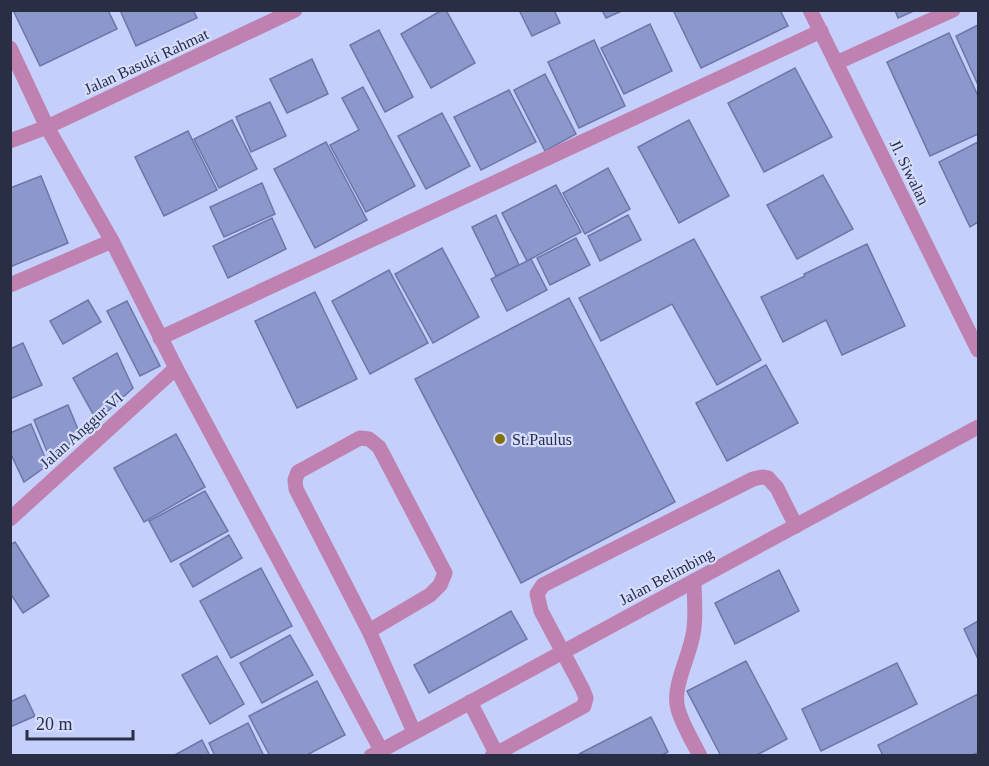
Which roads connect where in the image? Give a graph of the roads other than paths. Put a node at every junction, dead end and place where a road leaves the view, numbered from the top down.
1 (295, 10) edge
2 (810, 10) edge
3 (953, 10) edge
4 (821, 31) junction
5 (10, 48) edge
6 (836, 63) junction
7 (47, 127) junction
8 (10, 141) edge
9 (112, 241) junction
10 (10, 285) edge
11 (160, 338) junction
12 (978, 350) edge
13 (176, 368) junction
14 (978, 427) edge
15 (10, 519) edge
16 (796, 526) junction
17 (694, 581) junction
18 (369, 631) junction
19 (563, 652) junction
20 (470, 702) junction
21 (414, 732) junction
22 (376, 753) edge
23 (494, 754) edge
24 (700, 756) edge

1 - 7 street, Jalan Basuki Rahmat
2 - 4 street, Jl. Siwalan
3 - 6 street
4 - 6 street, Jl. Siwalan
4 - 11 street
5 - 7 street
6 - 12 street, Jl. Siwalan
7 - 8 street, Jalan Basuki Rahmat
7 - 9 street
9 - 10 street
9 - 11 street
11 - 13 street
13 - 15 street, Jalan Anggur VI
13 - 22 street
14 - 16 street, Jalan Belimbing
16 - 17 street, Jalan Belimbing
16 - 19 street
17 - 19 street, Jalan Belimbing
17 - 24 street
18 - 18 street
18 - 21 street
19 - 20 street, Jalan Belimbing
19 - 23 street
20 - 21 street, Jalan Belimbing
20 - 23 street
21 - 22 street, Jalan Belimbing

